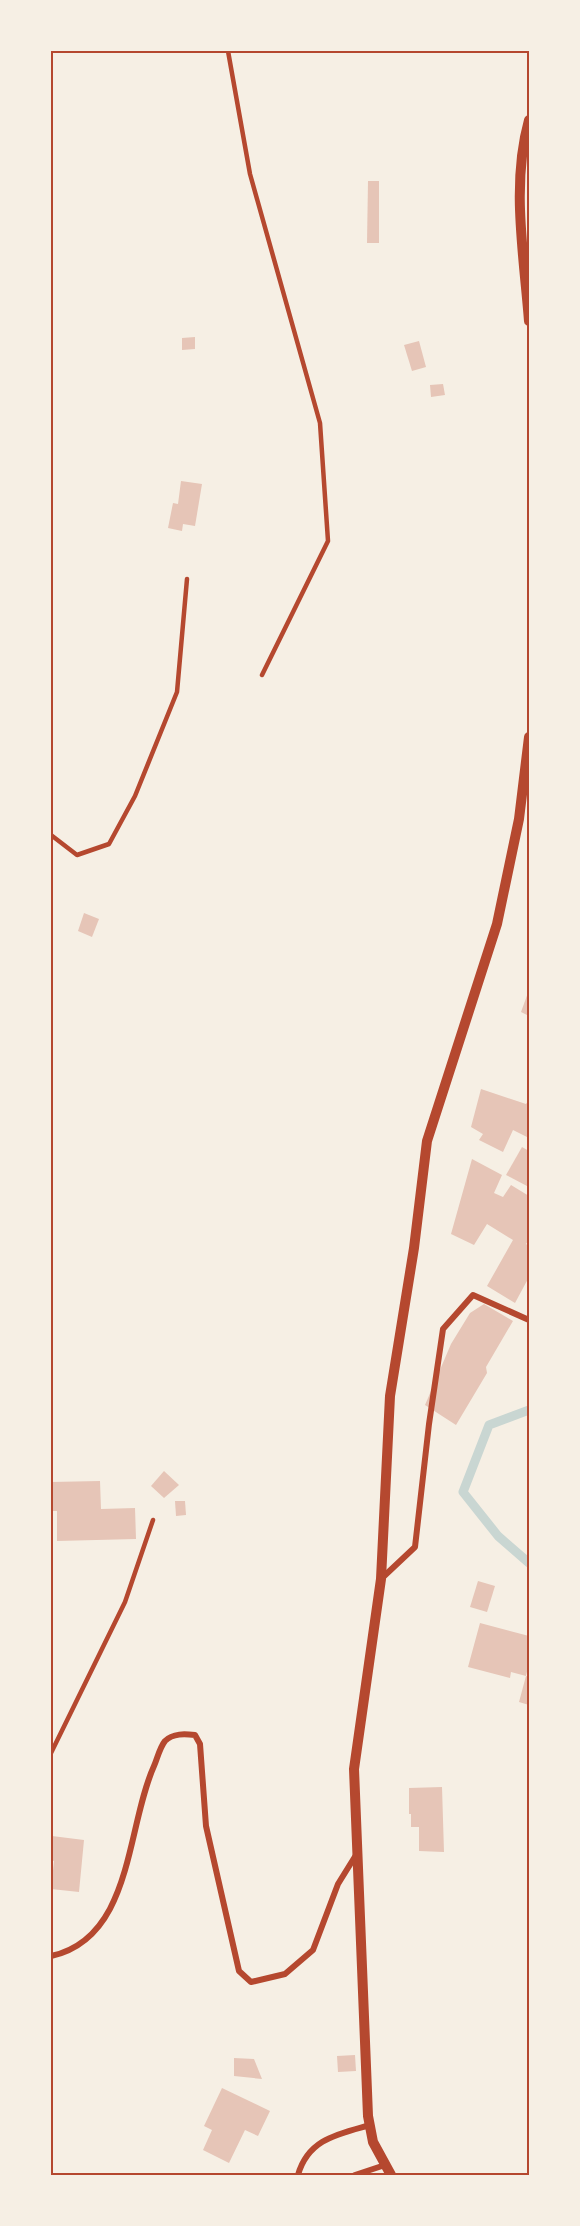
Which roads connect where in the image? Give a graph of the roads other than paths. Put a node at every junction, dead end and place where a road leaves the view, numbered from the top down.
1 (228, 51) edge
2 (529, 120) edge
3 (529, 321) edge
4 (187, 579) dead end
5 (262, 675) dead end
6 (529, 737) edge
7 (51, 835) edge
8 (529, 1320) edge
9 (153, 1520) dead end
10 (381, 1579) junction
11 (51, 1753) edge
12 (356, 1855) junction
13 (51, 1956) edge
14 (370, 2125) junction
15 (388, 2170) edge
16 (298, 2175) edge
17 (355, 2175) edge

1 - 5 lane
2 - 3 street
4 - 7 lane
6 - 10 street
8 - 10 street
9 - 11 lane
10 - 12 street
12 - 13 street
12 - 14 street
14 - 15 street
14 - 16 street
15 - 17 street

